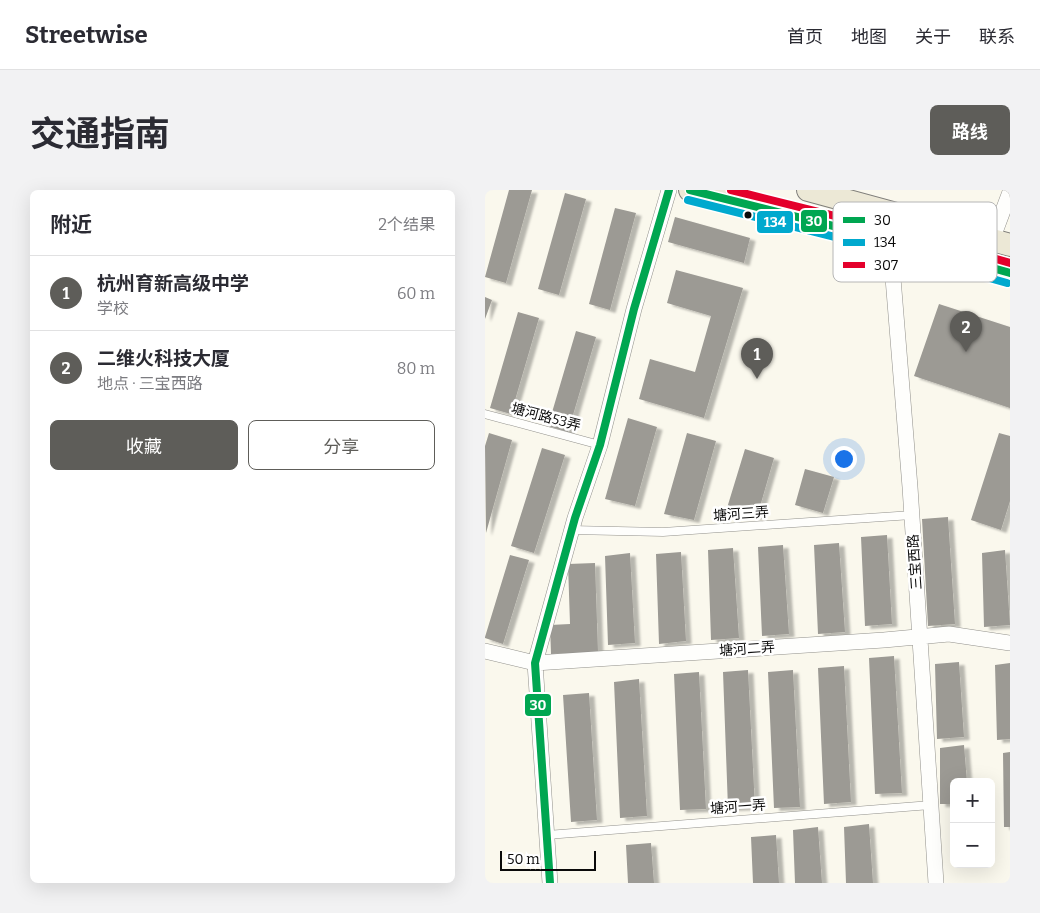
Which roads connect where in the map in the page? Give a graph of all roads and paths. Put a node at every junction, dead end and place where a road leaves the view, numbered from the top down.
1 (669, 190) edge
2 (690, 190) edge
3 (808, 190) edge
4 (1010, 192) edge
5 (853, 202) edge
6 (833, 226) edge
7 (1001, 242) edge
8 (997, 270) edge
9 (1010, 273) edge
10 (893, 282) edge
11 (485, 414) edge
12 (600, 445) junction
13 (912, 514) junction
14 (571, 530) junction
15 (920, 637) junction
16 (1010, 643) edge
17 (485, 651) edge
18 (535, 663) junction
19 (931, 805) junction
20 (547, 834) junction
21 (550, 883) edge
22 (936, 883) edge

1 - 12 street
2 - 6 main road
3 - 5 main road
4 - 7 street
8 - 9 main road
10 - 13 street, 三宝西路
11 - 12 lane, 塘河路53弄
12 - 14 street
13 - 14 lane, 塘河三弄
13 - 15 street, 三宝西路
14 - 18 street
15 - 16 street, 塘河二弄
15 - 18 street, 塘河二弄
15 - 19 street, 三宝西路
17 - 18 street, 塘河二弄
18 - 20 street
19 - 20 lane, 塘河一弄
19 - 22 street, 三宝西路
20 - 21 street

